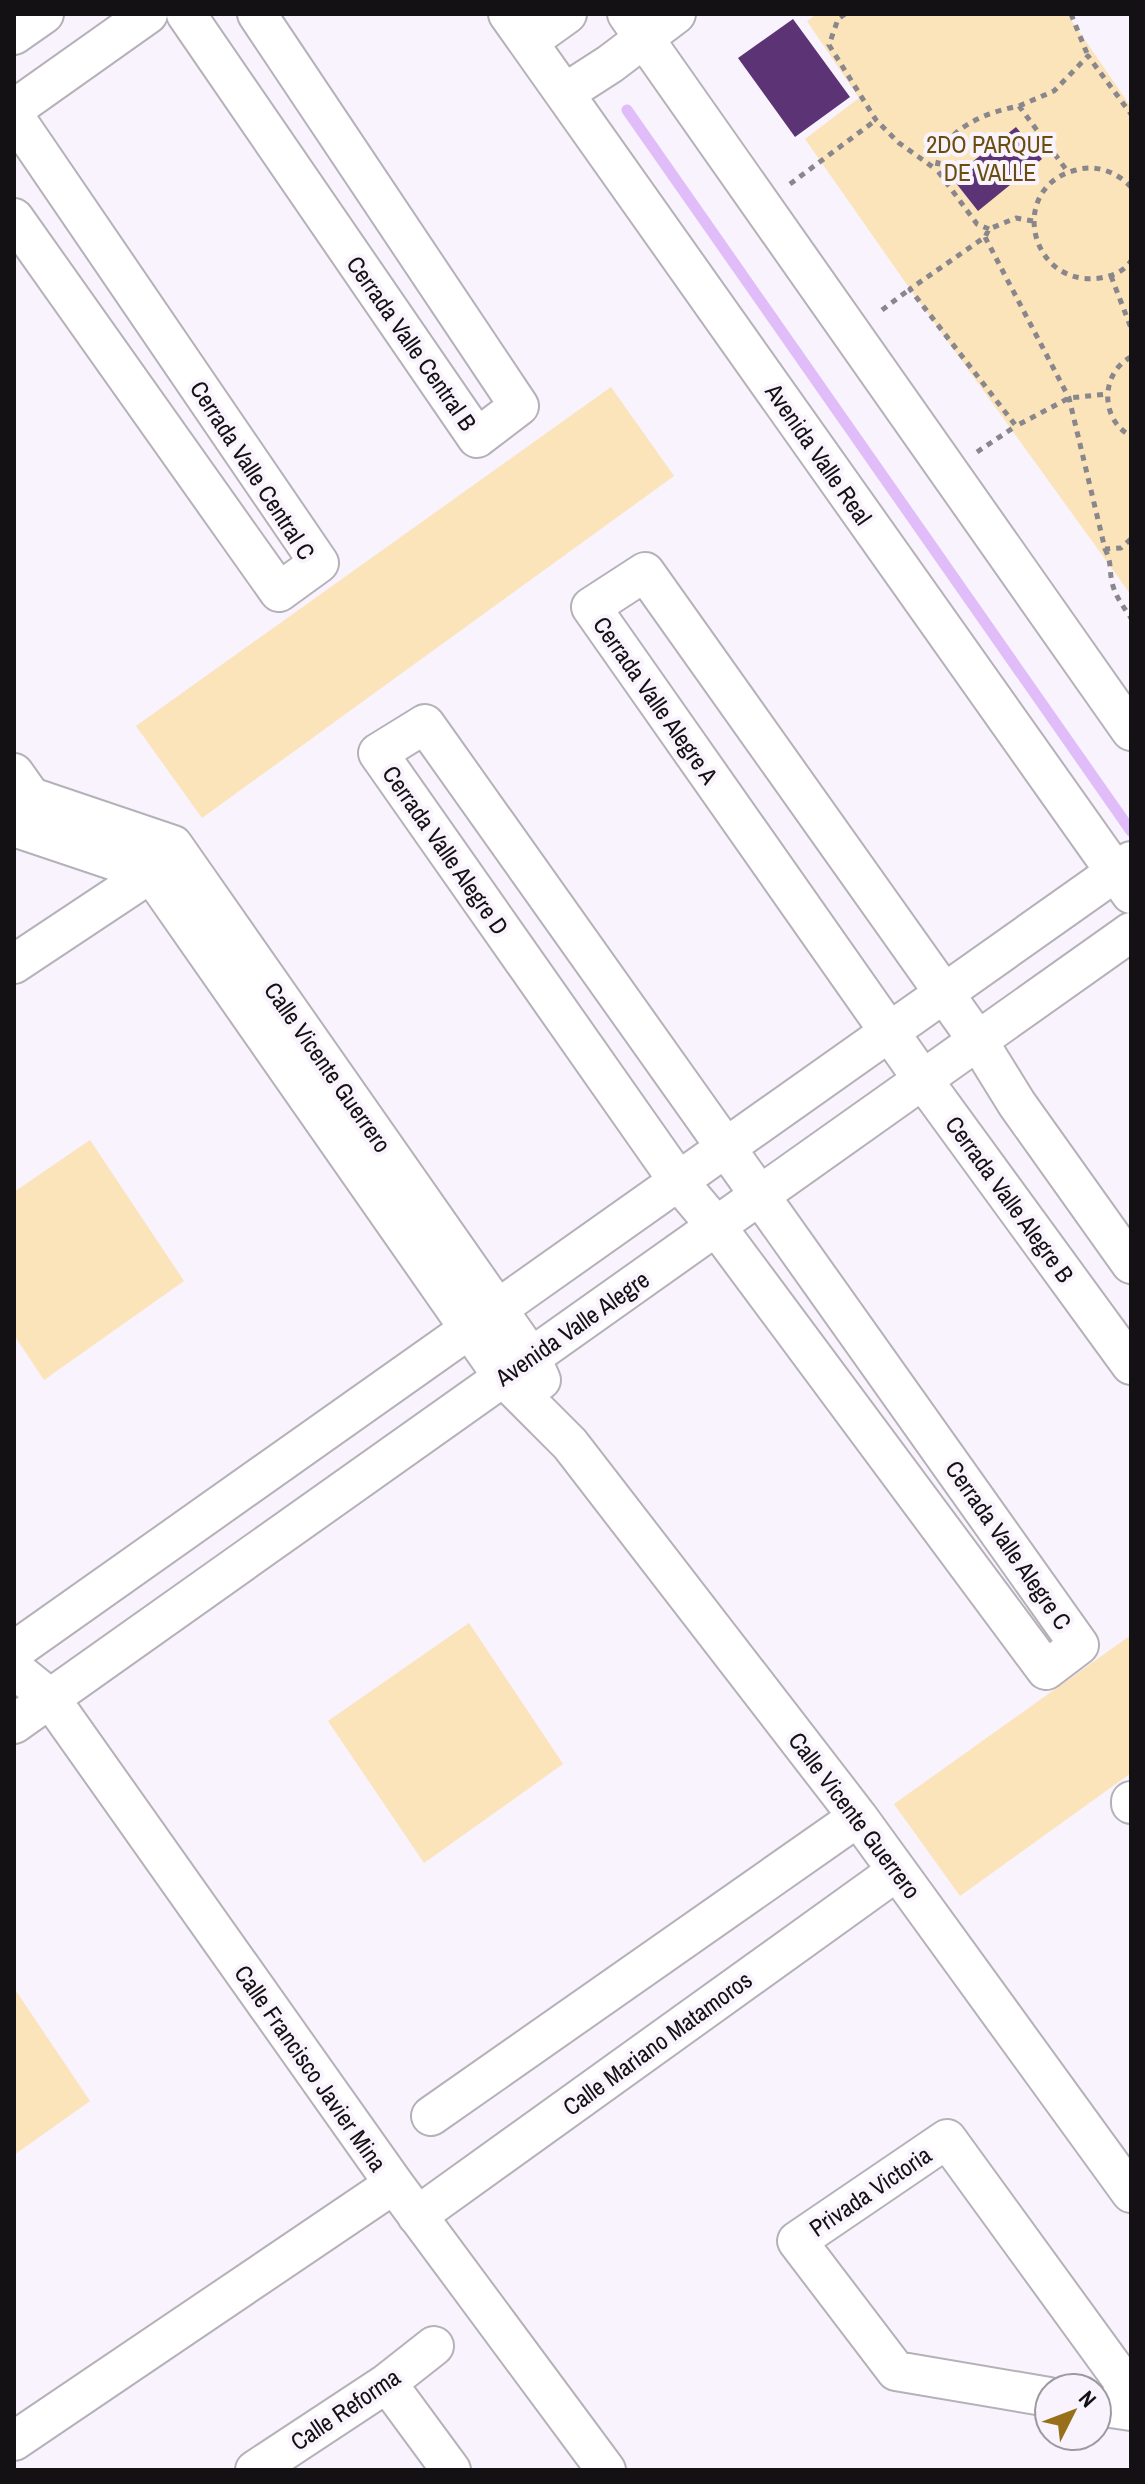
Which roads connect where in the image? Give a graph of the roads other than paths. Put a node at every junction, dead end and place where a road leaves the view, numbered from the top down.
1 (44, 14) edge
2 (148, 14) edge
3 (186, 14) edge
4 (257, 14) edge
5 (567, 14) edge
6 (676, 14) edge
7 (635, 25) edge
8 (518, 28) edge
9 (14, 35) edge
10 (565, 93) junction
11 (14, 109) edge
12 (14, 116) edge
13 (14, 218) edge
14 (1131, 731) edge
15 (14, 773) edge
16 (14, 827) edge
17 (151, 873) junction
18 (1125, 876) edge
19 (1131, 932) edge
20 (14, 964) edge
21 (944, 995) junction
22 (891, 1032) junction
23 (978, 1041) junction
24 (923, 1080) junction
25 (726, 1149) junction
26 (679, 1182) junction
27 (761, 1194) junction
28 (716, 1226) junction
29 (1131, 1264) edge
30 (483, 1320) junction
31 (1131, 1365) edge
32 (517, 1367) junction
33 (14, 1651) edge
34 (14, 1669) edge
35 (50, 1698) junction
36 (14, 1724) edge
37 (858, 1817) junction
38 (897, 1871) junction
39 (431, 2116) dead end
40 (394, 2184) junction
41 (1131, 2193) edge
42 (417, 2216) junction
43 (434, 2346) dead end
44 (387, 2383) junction
45 (1131, 2392) edge
46 (1033, 2394) edge
47 (14, 2441) edge
48 (255, 2470) edge
49 (451, 2470) edge
50 (606, 2470) edge

1 - 9 street
2 - 11 street
3 - 4 street, Cerrada Valle Central B
5 - 8 street
6 - 7 street
7 - 10 street
7 - 14 street
8 - 10 street, Avenida Valle Real
10 - 18 street, Avenida Valle Real
12 - 13 street, Cerrada Valle Central C
15 - 30 street, Calle Vicente Guerrero
16 - 17 street
17 - 20 street
17 - 30 street, Calle Vicente Guerrero
18 - 21 street
19 - 23 street, Avenida Valle Alegre
21 - 22 street
21 - 22 street, Cerrada Valle Alegre A
21 - 23 street
22 - 24 street, Cerrada Valle Alegre B
22 - 25 street
23 - 24 street, Avenida Valle Alegre
23 - 29 street
24 - 27 street, Avenida Valle Alegre
24 - 31 street, Cerrada Valle Alegre B
25 - 26 street
25 - 26 street, Cerrada Valle Alegre D
25 - 27 street, Cerrada Valle Alegre C
26 - 28 street, Cerrada Valle Alegre C
26 - 30 street
27 - 28 street, Avenida Valle Alegre
27 - 28 street, Cerrada Valle Alegre C
28 - 32 street, Avenida Valle Alegre
30 - 32 street, Calle Vicente Guerrero
30 - 33 street
32 - 35 street, Avenida Valle Alegre
32 - 37 street, Calle Vicente Guerrero
34 - 35 street, Calle Francisco Javier Mina
35 - 36 street, Avenida Valle Alegre
35 - 40 street, Calle Francisco Javier Mina
37 - 38 street, Calle Vicente Guerrero
37 - 39 street
38 - 41 street, Calle Vicente Guerrero
38 - 42 street, Calle Mariano Matamoros
40 - 42 street, Calle Francisco Javier Mina
40 - 47 street
42 - 50 street, Calle Francisco Javier Mina
43 - 44 street, Calle Reforma
44 - 48 street, Calle Reforma
44 - 49 street
45 - 46 street, Privada Victoria

